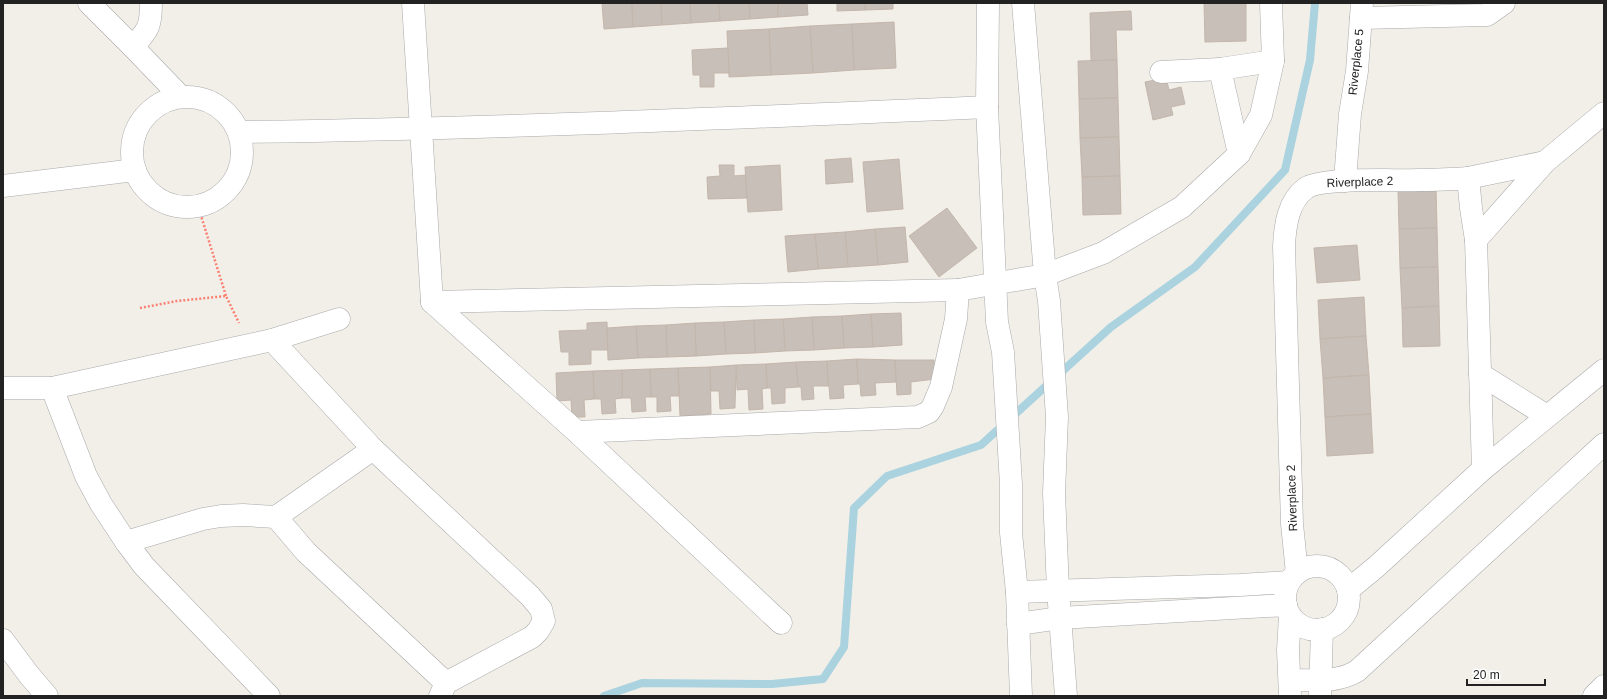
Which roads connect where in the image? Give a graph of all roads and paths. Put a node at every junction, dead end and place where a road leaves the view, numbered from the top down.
1 (89, 3) edge
2 (151, 3) edge
3 (413, 3) edge
4 (988, 3) edge
5 (1023, 3) edge
6 (1271, 3) edge
7 (1504, 3) edge
8 (1362, 10) edge
9 (133, 47) junction
10 (1273, 61) junction
11 (1220, 69) junction
12 (1161, 72) dead end
13 (181, 97) junction
14 (987, 107) junction
15 (1604, 113) edge
16 (421, 130) junction
17 (239, 132) junction
18 (1238, 154) junction
19 (1545, 162) junction
20 (135, 170) junction
21 (1468, 178) junction
22 (1345, 181) junction
23 (3, 186) edge
24 (198, 206) junction
25 (1476, 240) junction
26 (1046, 275) junction
27 (996, 285) junction
28 (958, 290) junction
29 (226, 296) junction
30 (432, 302) junction
31 (140, 308) dead end
32 (339, 319) dead end
33 (272, 340) junction
34 (250, 345) junction
35 (1604, 370) edge
36 (1480, 374) junction
37 (3, 388) edge
38 (52, 388) junction
39 (1547, 416) junction
40 (577, 432) junction
41 (1604, 444) edge
42 (373, 450) junction
43 (1483, 469) junction
44 (276, 517) junction
45 (126, 542) junction
46 (1293, 578) junction
47 (1058, 590) junction
48 (1348, 590) junction
49 (1017, 592) junction
50 (1288, 610) junction
51 (1060, 618) junction
52 (781, 623) dead end
53 (1018, 624) junction
54 (1322, 629) junction
55 (3, 640) edge
56 (1604, 686) edge
57 (1290, 688) edge
58 (1320, 688) edge
59 (443, 690) edge
60 (47, 696) edge
61 (269, 696) edge
62 (1021, 696) edge
63 (1066, 696) edge
64 (1594, 696) edge

1 - 9 street
2 - 9 street
3 - 16 street
4 - 14 street
5 - 26 street
6 - 10 street
7 - 8 street, Riverplace 5
8 - 22 street, Riverplace 5
9 - 13 street
10 - 11 street
10 - 18 street
11 - 12 street
11 - 18 street
13 - 17 street
13 - 20 street
14 - 16 street
14 - 27 street
15 - 19 street
16 - 17 street
16 - 30 street
17 - 24 street
18 - 26 street
19 - 21 street
19 - 25 street
20 - 23 street
20 - 24 street
21 - 22 street, Riverplace 2
21 - 25 street
22 - 46 street, Riverplace 2
24 - 29 path
25 - 36 street
26 - 27 street
26 - 47 street
27 - 28 street
27 - 49 street
28 - 30 street
28 - 40 street
29 - 31 path
29 - 34 path
30 - 40 street
32 - 33 street
33 - 34 street
33 - 42 street
34 - 38 street
35 - 39 street
36 - 39 street
36 - 43 street
37 - 38 street
38 - 45 street
39 - 43 street
40 - 52 street
41 - 58 street
42 - 44 street
42 - 59 street
43 - 48 street
44 - 45 street
44 - 59 street
45 - 61 street
46 - 47 street
46 - 48 street
46 - 50 street
47 - 49 street
47 - 51 street
48 - 54 street
49 - 53 street
50 - 51 street
50 - 54 street
50 - 57 street
51 - 53 street
51 - 63 street
53 - 62 street
54 - 58 street
55 - 60 street
56 - 64 street
57 - 58 street

